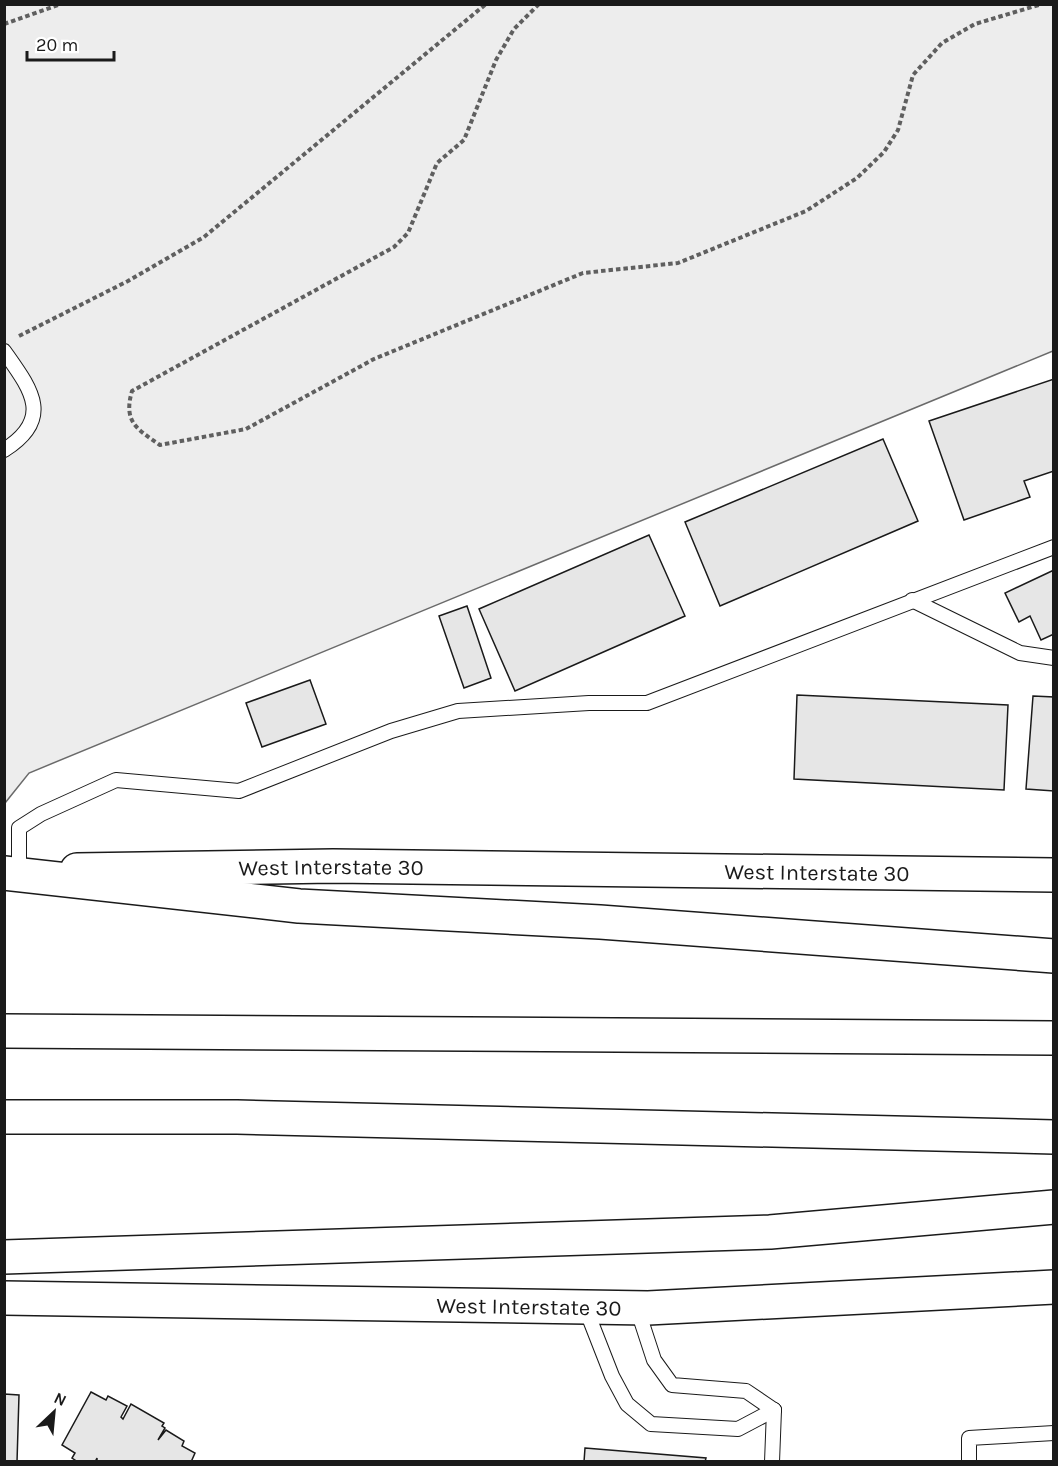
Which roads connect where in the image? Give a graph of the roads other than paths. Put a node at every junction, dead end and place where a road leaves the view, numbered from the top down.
1 (4, 351) edge
2 (4, 450) edge
3 (1053, 547) edge
4 (912, 600) junction
5 (1053, 658) edge
6 (9, 872) edge
7 (1053, 875) edge
8 (1053, 956) edge
9 (4, 1031) edge
10 (1053, 1038) edge
11 (4, 1117) edge
12 (1053, 1137) edge
13 (1053, 1207) edge
14 (4, 1257) edge
15 (1053, 1287) edge
16 (4, 1298) edge
17 (585, 1306) junction
18 (637, 1308) junction
19 (774, 1410) junction
20 (1053, 1433) edge
21 (772, 1461) edge
22 (969, 1461) edge

1 - 2 lane
3 - 4 lane
4 - 5 lane
4 - 6 lane
6 - 7 main road, West Interstate 30
6 - 8 main road
9 - 10 main road
11 - 12 main road
13 - 14 main road
15 - 18 main road, West Interstate 30
16 - 17 main road, West Interstate 30
17 - 18 main road, West Interstate 30
17 - 19 lane
18 - 19 lane
19 - 21 lane
20 - 22 lane

